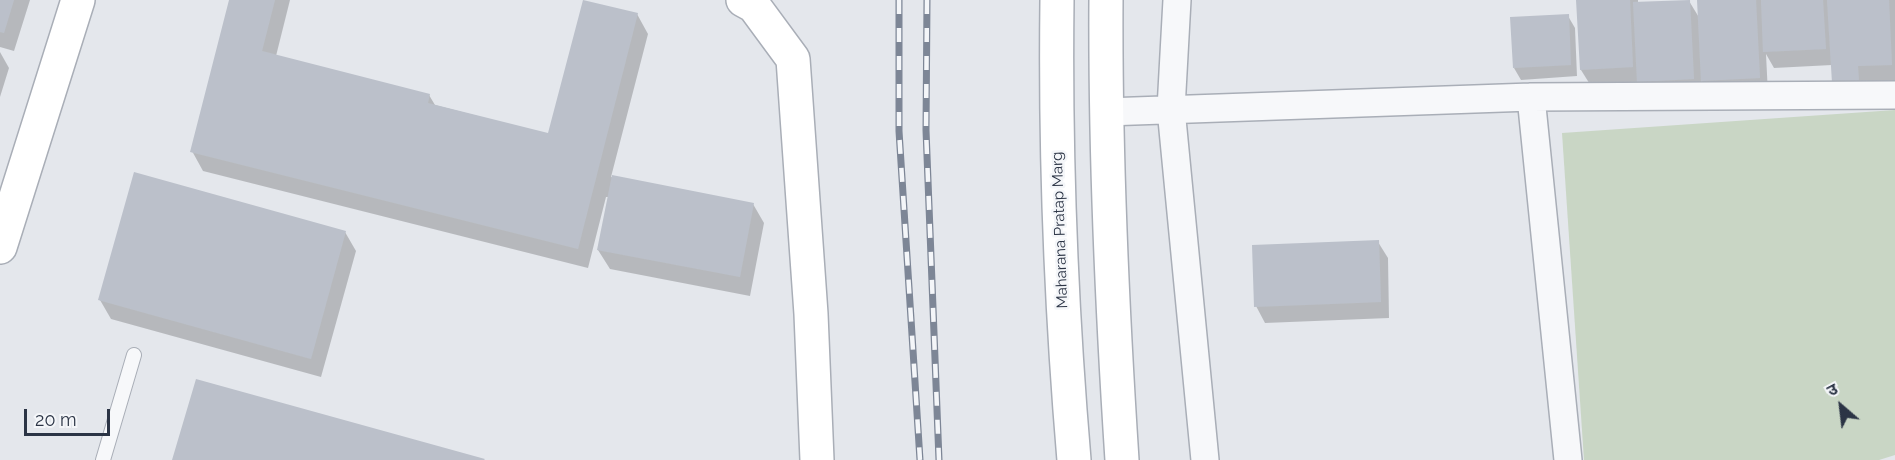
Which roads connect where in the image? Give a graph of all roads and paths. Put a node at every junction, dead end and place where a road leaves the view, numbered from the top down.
1 (78, 0) edge
2 (743, 0) edge
3 (1057, 0) edge
4 (1106, 0) edge
5 (1177, 0) edge
6 (1895, 95) edge
7 (1531, 97) junction
8 (1171, 109) junction
9 (1106, 112) junction
10 (0, 247) edge
11 (134, 355) dead end
12 (103, 460) edge
13 (817, 460) edge
14 (1074, 460) edge
15 (1122, 460) edge
16 (1205, 460) edge
17 (1568, 460) edge

1 - 10 main road
2 - 13 main road
3 - 14 main road, Maharana Pratap Marg
4 - 9 main road
5 - 8 street
6 - 7 street
7 - 8 street
7 - 17 street
8 - 9 street
8 - 16 street
9 - 15 main road
11 - 12 lane

